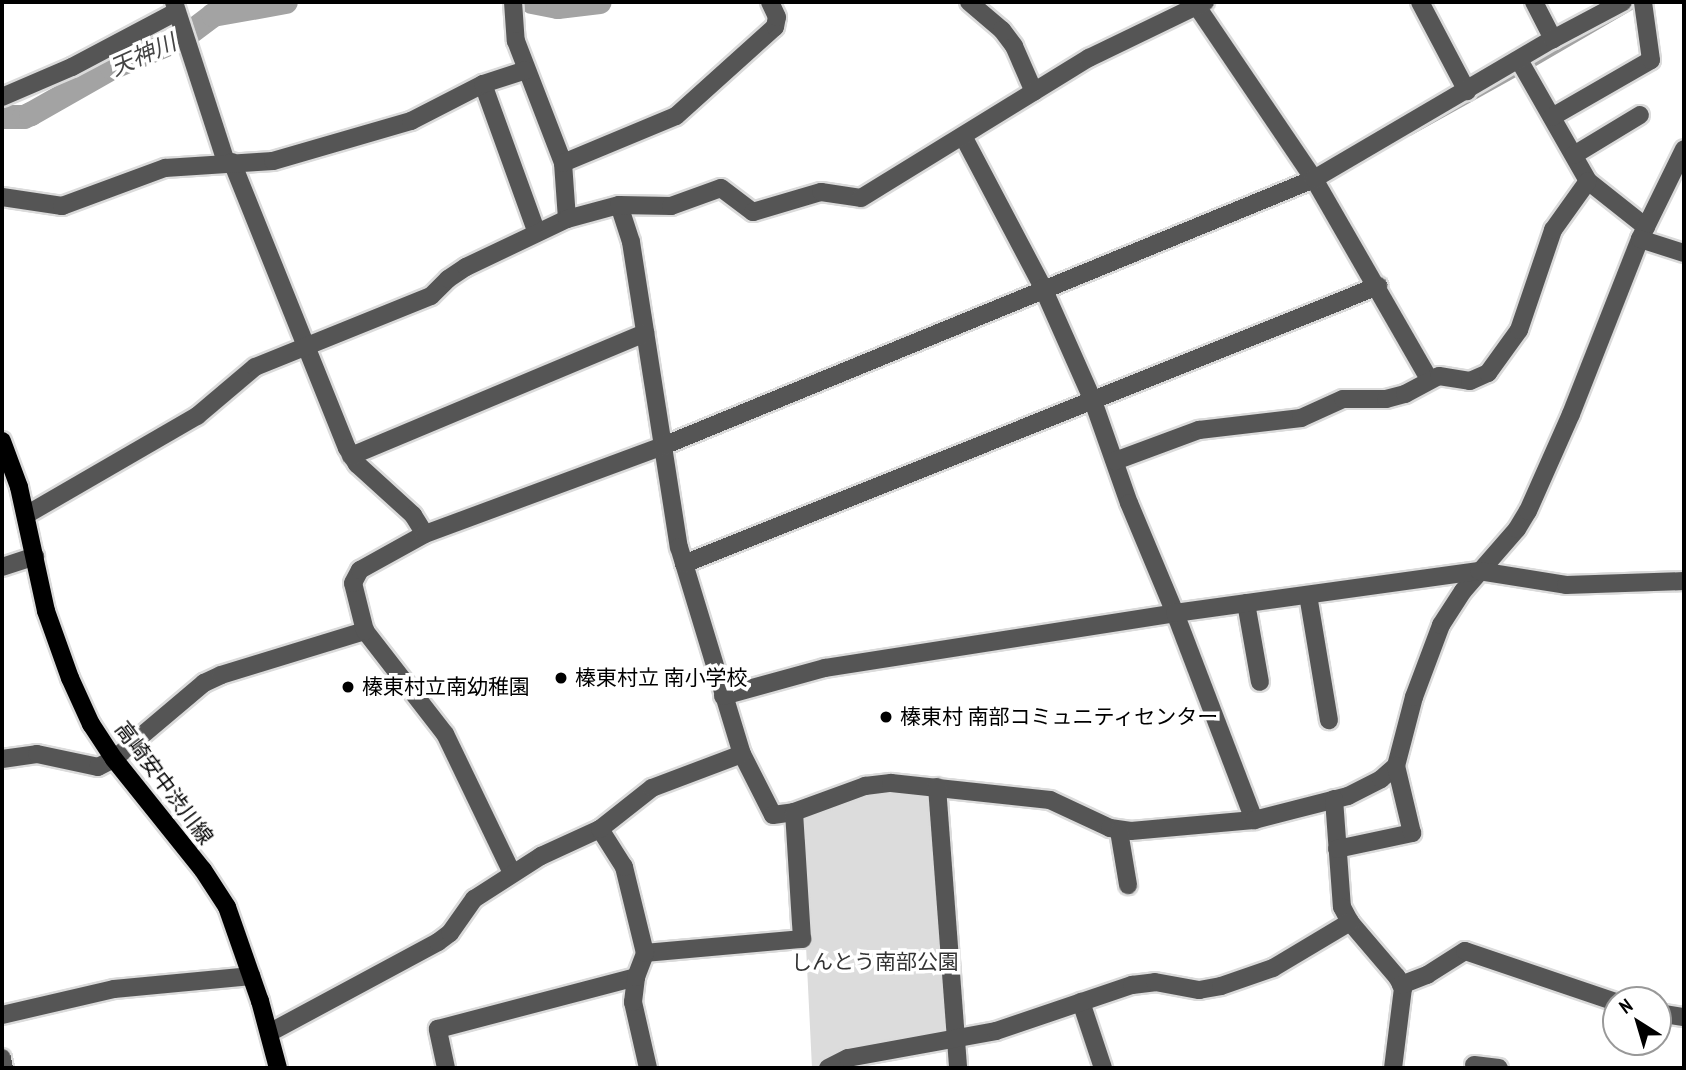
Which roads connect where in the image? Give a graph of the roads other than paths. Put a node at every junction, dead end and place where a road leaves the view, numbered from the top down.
1 (513, 2) edge
2 (770, 2) edge
3 (969, 2) edge
4 (1420, 2) edge
5 (1534, 2) edge
6 (1623, 2) edge
7 (1643, 2) edge
8 (1198, 3) edge
9 (175, 7) edge
10 (1553, 39) junction
11 (1519, 60) junction
12 (526, 70) junction
13 (483, 84) junction
14 (1467, 91) junction
15 (1034, 92) junction
16 (2, 97) edge
17 (1640, 115) dead end
18 (1552, 117) junction
19 (963, 136) junction
20 (1684, 149) edge
21 (1574, 155) junction
22 (229, 162) junction
23 (563, 163) junction
24 (1314, 179) junction
25 (1588, 181) junction
26 (2, 197) edge
27 (619, 205) junction
28 (567, 219) junction
29 (537, 233) junction
30 (1643, 233) junction
31 (1684, 253) edge
32 (1378, 286) junction
33 (1043, 288) junction
34 (645, 332) junction
35 (308, 348) junction
36 (1429, 379) junction
37 (1093, 401) junction
38 (2, 441) edge
39 (663, 446) junction
40 (351, 456) junction
41 (1115, 461) junction
42 (26, 515) junction
43 (425, 534) junction
44 (35, 555) junction
45 (684, 564) junction
46 (2, 567) edge
47 (1479, 571) junction
48 (1684, 581) edge
49 (1308, 595) junction
50 (1247, 603) junction
51 (1175, 613) junction
52 (365, 631) junction
53 (1260, 682) dead end
54 (723, 696) junction
55 (1329, 720) dead end
56 (742, 754) junction
57 (2, 759) edge
58 (114, 760) junction
59 (1396, 766) junction
60 (937, 787) junction
61 (1334, 799) junction
62 (794, 812) junction
63 (1255, 820) junction
64 (600, 829) junction
65 (1119, 831) junction
66 (1337, 849) junction
67 (512, 873) junction
68 (1128, 885) dead end
69 (1350, 922) junction
70 (645, 953) junction
71 (251, 976) junction
72 (636, 977) junction
73 (1401, 985) junction
74 (1602, 997) edge
75 (1081, 1002) junction
76 (2, 1014) edge
77 (269, 1033) junction
78 (954, 1038) junction
79 (2, 1058) edge
80 (1474, 1065) dead end
81 (4, 1068) edge
82 (278, 1068) edge
83 (446, 1068) edge
84 (648, 1068) edge
85 (828, 1068) edge
86 (958, 1068) edge
87 (1103, 1068) edge
88 (1393, 1068) edge
89 (1500, 1068) edge

1 - 12 street
2 - 23 street
3 - 15 street
4 - 14 street
5 - 10 street
6 - 10 street
7 - 18 street
8 - 15 street
8 - 24 street
9 - 16 street
9 - 22 street
10 - 11 street
11 - 14 street
11 - 18 street
12 - 13 street
12 - 23 street
13 - 22 street
13 - 29 street
14 - 24 street
15 - 19 street
17 - 21 street
18 - 21 street
19 - 27 street
19 - 33 street
20 - 30 street
21 - 25 street
22 - 26 street
22 - 35 street
23 - 28 street
24 - 32 street
24 - 33 street
25 - 30 street
25 - 36 street
27 - 28 street
27 - 34 street
28 - 29 street
29 - 35 street
30 - 31 street
30 - 47 street
32 - 36 street
32 - 37 street
33 - 37 street
33 - 39 street
34 - 39 street
34 - 40 street
35 - 40 street
35 - 42 street
36 - 41 street
37 - 41 street
37 - 45 street
38 - 42 main road, 高崎安中渋川線
39 - 43 street
39 - 45 street
40 - 43 street
41 - 51 street
42 - 44 main road, 高崎安中渋川線
43 - 52 street
44 - 46 street
44 - 58 main road, 高崎安中渋川線
45 - 54 street
47 - 48 street
47 - 49 street
47 - 59 street
49 - 50 street
49 - 55 street
50 - 51 street
50 - 53 street
51 - 54 street
51 - 63 street
52 - 58 street
52 - 67 street
54 - 56 street
56 - 62 street
56 - 64 street
57 - 58 street
58 - 71 main road, 高崎安中渋川線
59 - 61 street
59 - 66 street
60 - 62 street
60 - 65 street
60 - 78 street
61 - 63 street
61 - 66 street
62 - 70 street
63 - 65 street
64 - 67 street
64 - 70 street
65 - 68 street
66 - 69 street
67 - 77 street
69 - 73 street
69 - 75 street
70 - 72 street
71 - 76 street
71 - 77 main road, 高崎安中渋川線
72 - 83 street
72 - 84 street
73 - 74 street
73 - 88 street
75 - 78 street
75 - 87 street
77 - 82 main road, 高崎安中渋川線
78 - 85 street
78 - 86 street
79 - 81 street
80 - 89 street

